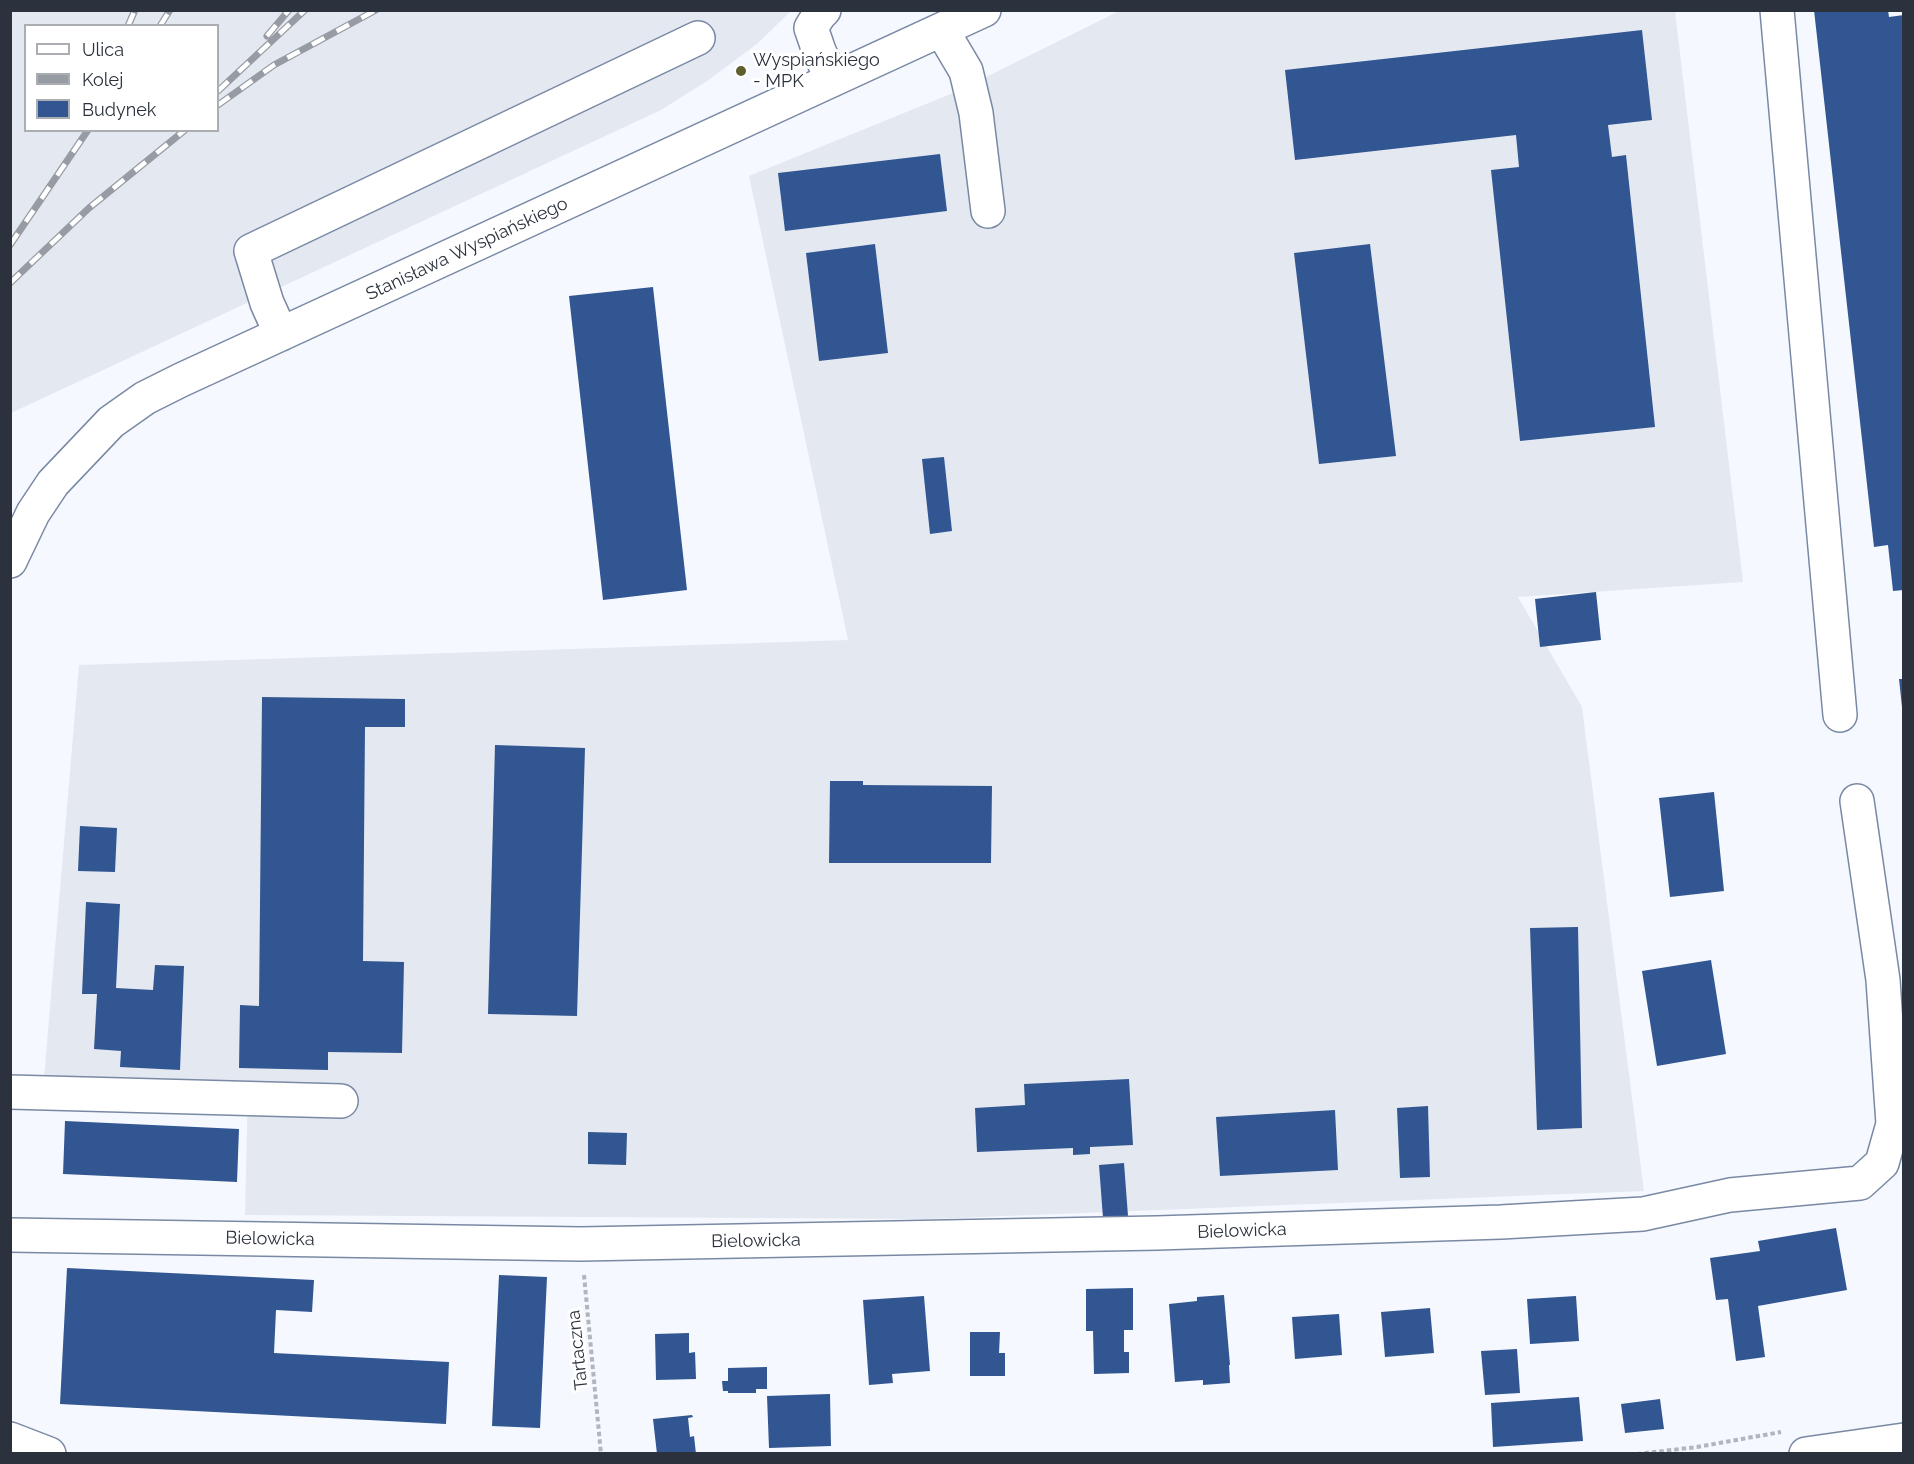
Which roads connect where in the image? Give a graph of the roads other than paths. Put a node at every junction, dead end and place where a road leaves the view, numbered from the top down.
1 (824, 10) edge
2 (984, 10) edge
3 (1778, 10) edge
4 (943, 29) junction
5 (698, 38) dead end
6 (832, 80) junction
7 (988, 211) dead end
8 (281, 334) junction
9 (22, 505) edge
10 (10, 561) edge
11 (1840, 715) dead end
12 (1857, 801) dead end
13 (10, 1092) edge
14 (341, 1101) dead end
15 (10, 1235) edge
16 (10, 1439) edge
17 (1904, 1440) edge
18 (1815, 1447) edge
19 (49, 1454) edge

1 - 6 street
2 - 4 street, Stanisława Wyspiańskiego
3 - 11 street
4 - 6 street, Stanisława Wyspiańskiego
4 - 7 street
5 - 8 street
6 - 8 street, Stanisława Wyspiańskiego
8 - 9 street, Stanisława Wyspiańskiego
9 - 10 street, Stanisława Wyspiańskiego
12 - 15 street, Bielowicka
13 - 14 street
16 - 19 street
17 - 18 street

